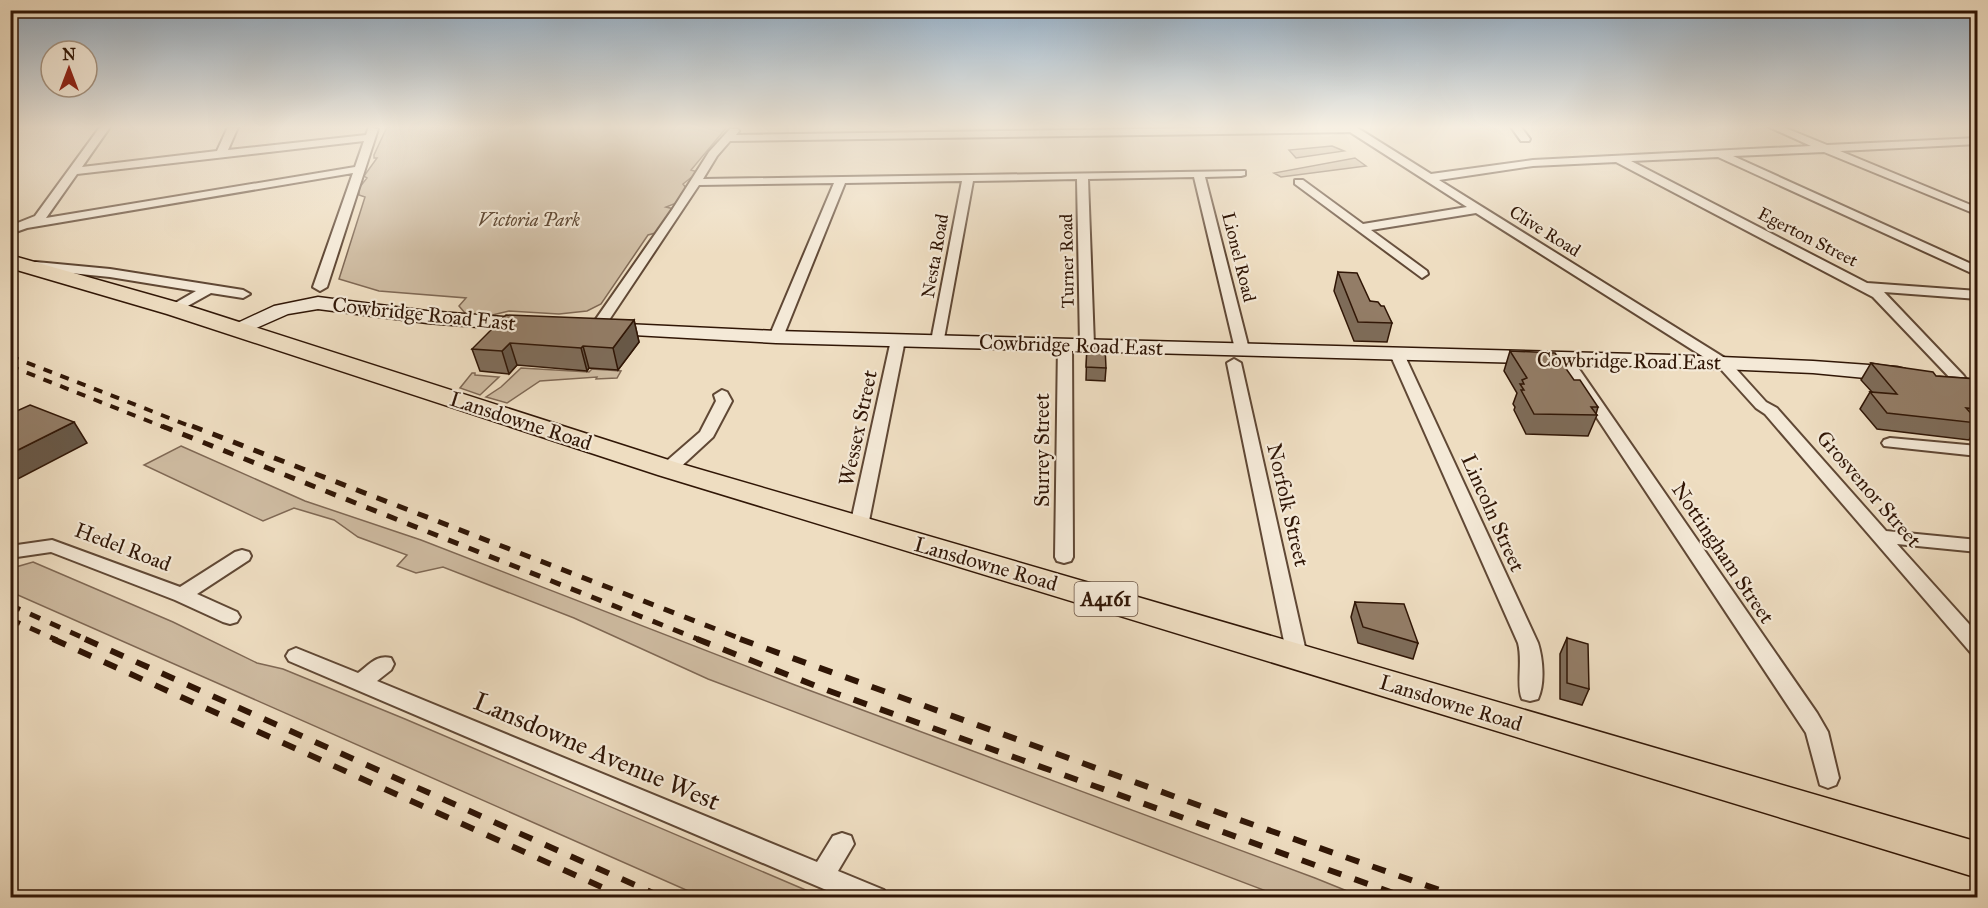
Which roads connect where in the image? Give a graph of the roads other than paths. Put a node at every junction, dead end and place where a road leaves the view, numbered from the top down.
1 (88, 169) edge
2 (703, 169) edge
3 (1415, 169) edge
4 (1486, 169) edge
5 (1637, 169) edge
6 (1753, 169) edge
7 (1874, 169) edge
8 (360, 170) joint
9 (75, 171) joint
10 (1241, 173) dead end
11 (1199, 174) junction
12 (1082, 176) junction
13 (968, 178) junction
14 (1428, 178) junction
15 (841, 180) junction
16 (695, 182) junction
17 (1299, 182) dead end
18 (1977, 200) edge
19 (1950, 201) junction
20 (1478, 209) junction
21 (1977, 213) edge
22 (25, 225) junction
23 (1361, 228) junction
24 (10, 231) edge
25 (10, 261) edge
26 (35, 266) junction
27 (1977, 272) edge
28 (1422, 274) dead end
29 (320, 287) dead end
30 (1867, 287) junction
31 (208, 290) junction
32 (243, 294) dead end
33 (1977, 295) edge
34 (175, 309) junction
35 (552, 326) edge
36 (574, 328) edge
37 (596, 329) junction
38 (238, 330) junction
39 (776, 337) junction
40 (898, 340) junction
41 (938, 341) junction
42 (1065, 344) junction
43 (1087, 345) junction
44 (1396, 354) junction
45 (1238, 356) junction
46 (1564, 359) junction
47 (1723, 363) junction
48 (1968, 380) edge
49 (722, 395) dead end
50 (1890, 443) dead end
51 (1977, 451) edge
52 (668, 469) junction
53 (859, 526) junction
54 (1880, 536) junction
55 (1977, 546) edge
56 (10, 552) edge
57 (242, 556) dead end
58 (1064, 557) dead end
59 (182, 596) junction
60 (230, 617) dead end
61 (1977, 648) edge
62 (296, 656) dead end
63 (1297, 657) junction
64 (384, 664) dead end
65 (360, 683) junction
66 (1530, 693) dead end
67 (1828, 778) dead end
68 (842, 844) dead end
69 (1977, 860) edge
70 (822, 875) junction
71 (875, 897) edge

1 - 9 street
2 - 16 street
3 - 14 street, Clive Road
4 - 14 street
5 - 30 street, Egerton Street
6 - 27 street
7 - 19 street
8 - 22 street
8 - 29 street
9 - 22 street
10 - 11 street
11 - 12 street
11 - 45 street, Lionel Road
12 - 13 street
12 - 43 street, Turner Road
13 - 15 street
13 - 41 street, Nesta Road
14 - 20 street, Clive Road
15 - 16 street
15 - 39 street
16 - 37 street
17 - 23 street
18 - 19 street
19 - 21 street
20 - 23 street
20 - 47 street, Clive Road
22 - 24 street
23 - 28 street
25 - 26 main road
26 - 31 street
26 - 34 main road
30 - 33 street
30 - 48 street, Egerton Street
31 - 32 street
31 - 34 street
34 - 38 main road, A4161
35 - 38 street, Cowbridge Road East
36 - 37 street, Cowbridge Road East
37 - 39 street, Cowbridge Road East
38 - 52 main road, Lansdowne Road / A4161
39 - 40 street, Cowbridge Road East
40 - 41 street, Cowbridge Road East
40 - 53 street, Wessex Street
41 - 42 street, Cowbridge Road East
42 - 43 street, Cowbridge Road East
42 - 58 street, Surrey Street
43 - 45 street, Cowbridge Road East
44 - 45 street, Cowbridge Road East
44 - 46 street, Cowbridge Road East
44 - 66 street, Lincoln Street
45 - 63 street, Norfolk Street
46 - 47 street, Cowbridge Road East
46 - 67 street, Nottingham Street
47 - 48 street, Cowbridge Road East
47 - 54 street, Grosvenor Street
49 - 52 street
50 - 51 street
52 - 53 main road, Lansdowne Road / A4161
53 - 63 main road, Lansdowne Road / A4161
54 - 55 street
54 - 61 street, Grosvenor Street
56 - 59 street, Hedel Road
57 - 59 street, Hedel Road
59 - 60 street, Hedel Road
62 - 65 street, Lansdowne Avenue West
63 - 69 main road, Lansdowne Road / A4161
64 - 65 street
65 - 70 street, Lansdowne Avenue West
68 - 70 street
70 - 71 street, Lansdowne Avenue West

